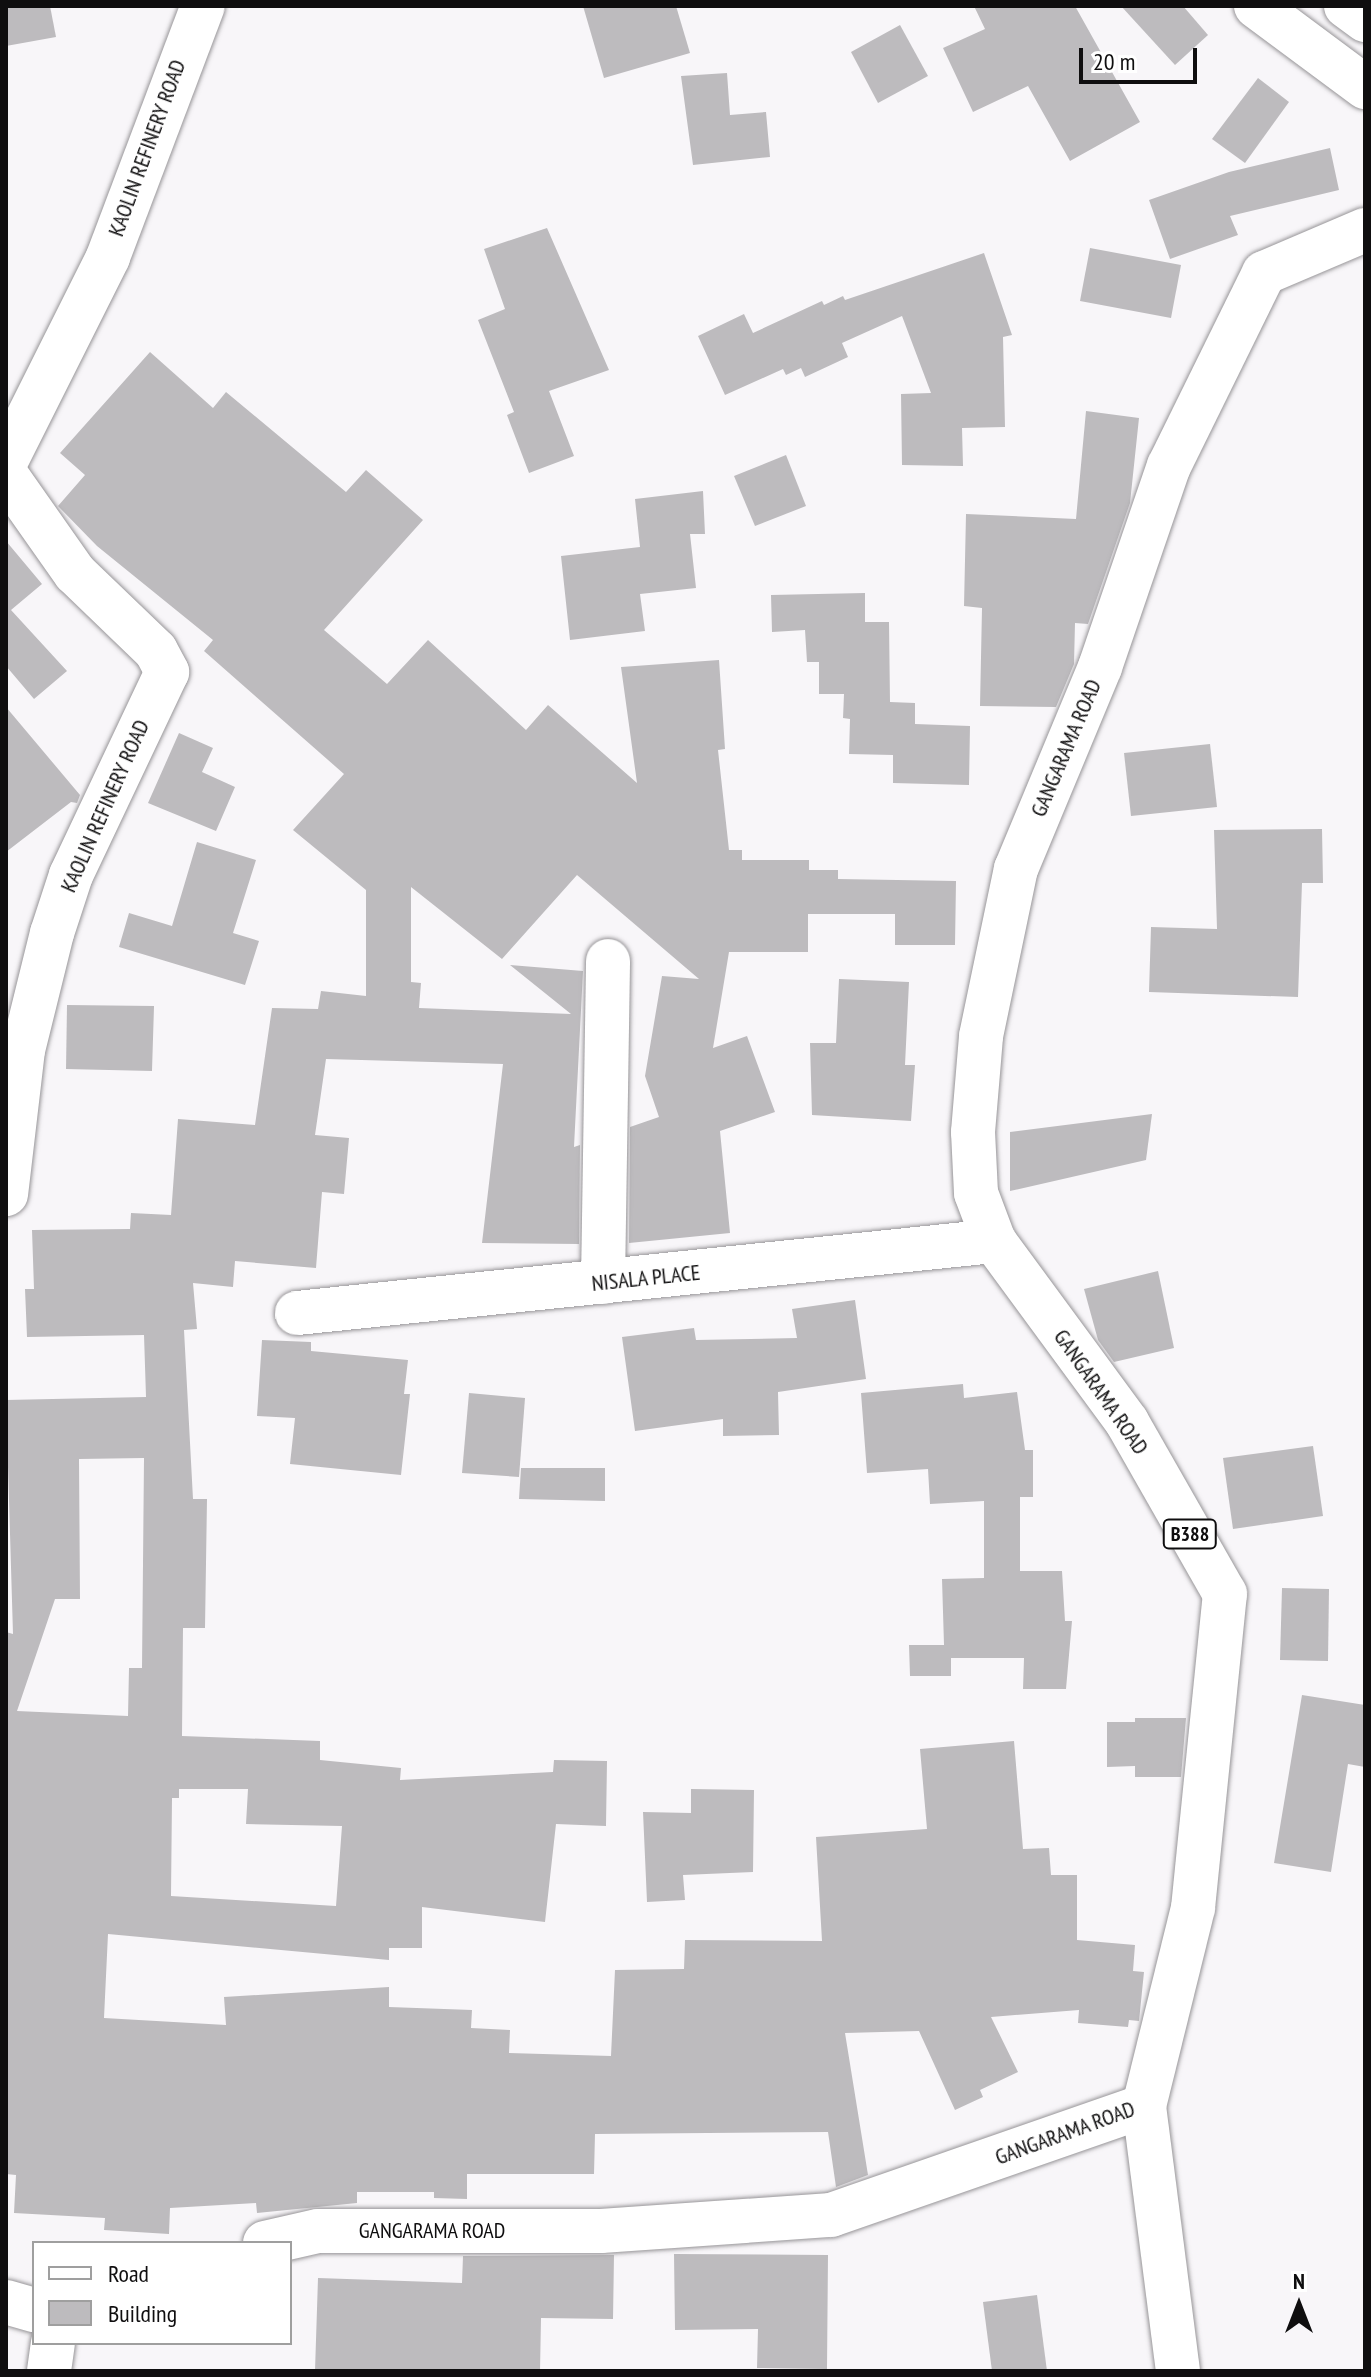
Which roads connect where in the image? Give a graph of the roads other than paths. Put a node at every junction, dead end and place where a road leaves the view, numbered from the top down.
1 (203, 6) edge
2 (1256, 6) edge
3 (1346, 6) edge
4 (1365, 20) edge
5 (1365, 87) edge
6 (1365, 230) edge
7 (6, 461) edge
8 (6, 475) edge
9 (608, 961) dead end
10 (6, 1194) edge
11 (994, 1241) junction
12 (603, 1282) junction
13 (297, 1313) dead end
14 (1144, 2106) junction
15 (274, 2241) edge
16 (6, 2302) edge
17 (32, 2309) edge
18 (53, 2345) edge
19 (49, 2371) edge
20 (1178, 2371) edge

1 - 7 main road, KAOLIN REFINERY ROAD
2 - 5 main road
3 - 4 main road
6 - 11 main road, GANGARAMA ROAD / B388
8 - 10 main road, KAOLIN REFINERY ROAD
9 - 12 main road
11 - 12 main road, NISALA PLACE
11 - 14 main road, GANGARAMA ROAD / B388
12 - 13 main road, NISALA PLACE
14 - 15 main road, GANGARAMA ROAD
14 - 20 main road
16 - 17 main road
18 - 19 main road

